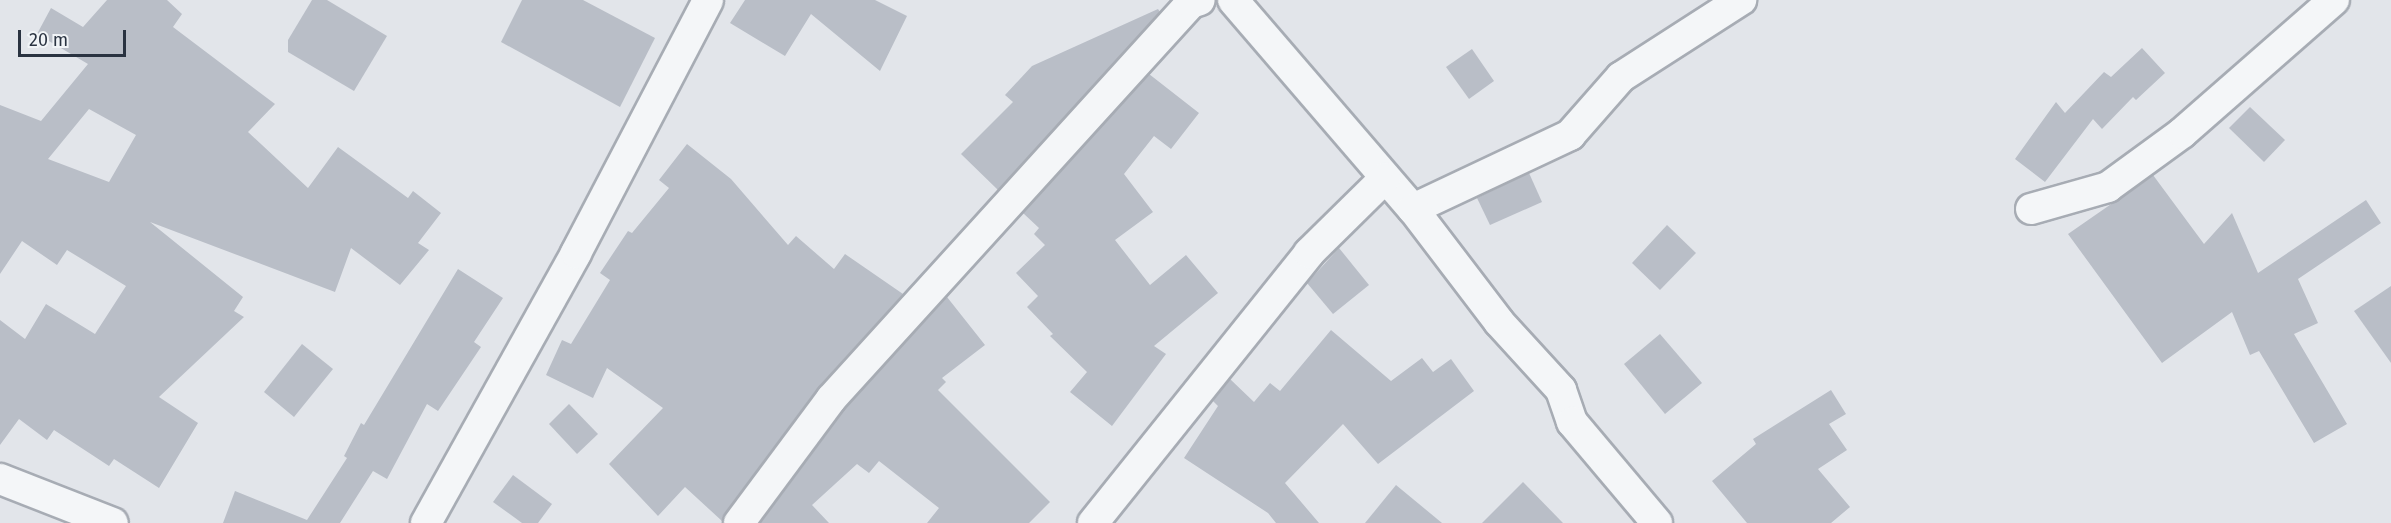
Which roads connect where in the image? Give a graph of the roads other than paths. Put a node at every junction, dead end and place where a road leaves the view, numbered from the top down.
1 (708, 0) edge
2 (1200, 0) edge
3 (1233, 0) edge
4 (1741, 0) edge
5 (2334, 0) edge
6 (1385, 178) junction
7 (1413, 209) junction
8 (2031, 209) dead end
9 (0, 479) edge
10 (113, 523) edge
11 (426, 523) edge
12 (739, 523) edge
13 (1093, 523) edge
14 (1657, 523) edge

1 - 11 street
2 - 12 street
3 - 6 street
4 - 7 street
5 - 8 street
6 - 7 street
6 - 13 street
7 - 14 street
9 - 10 street

